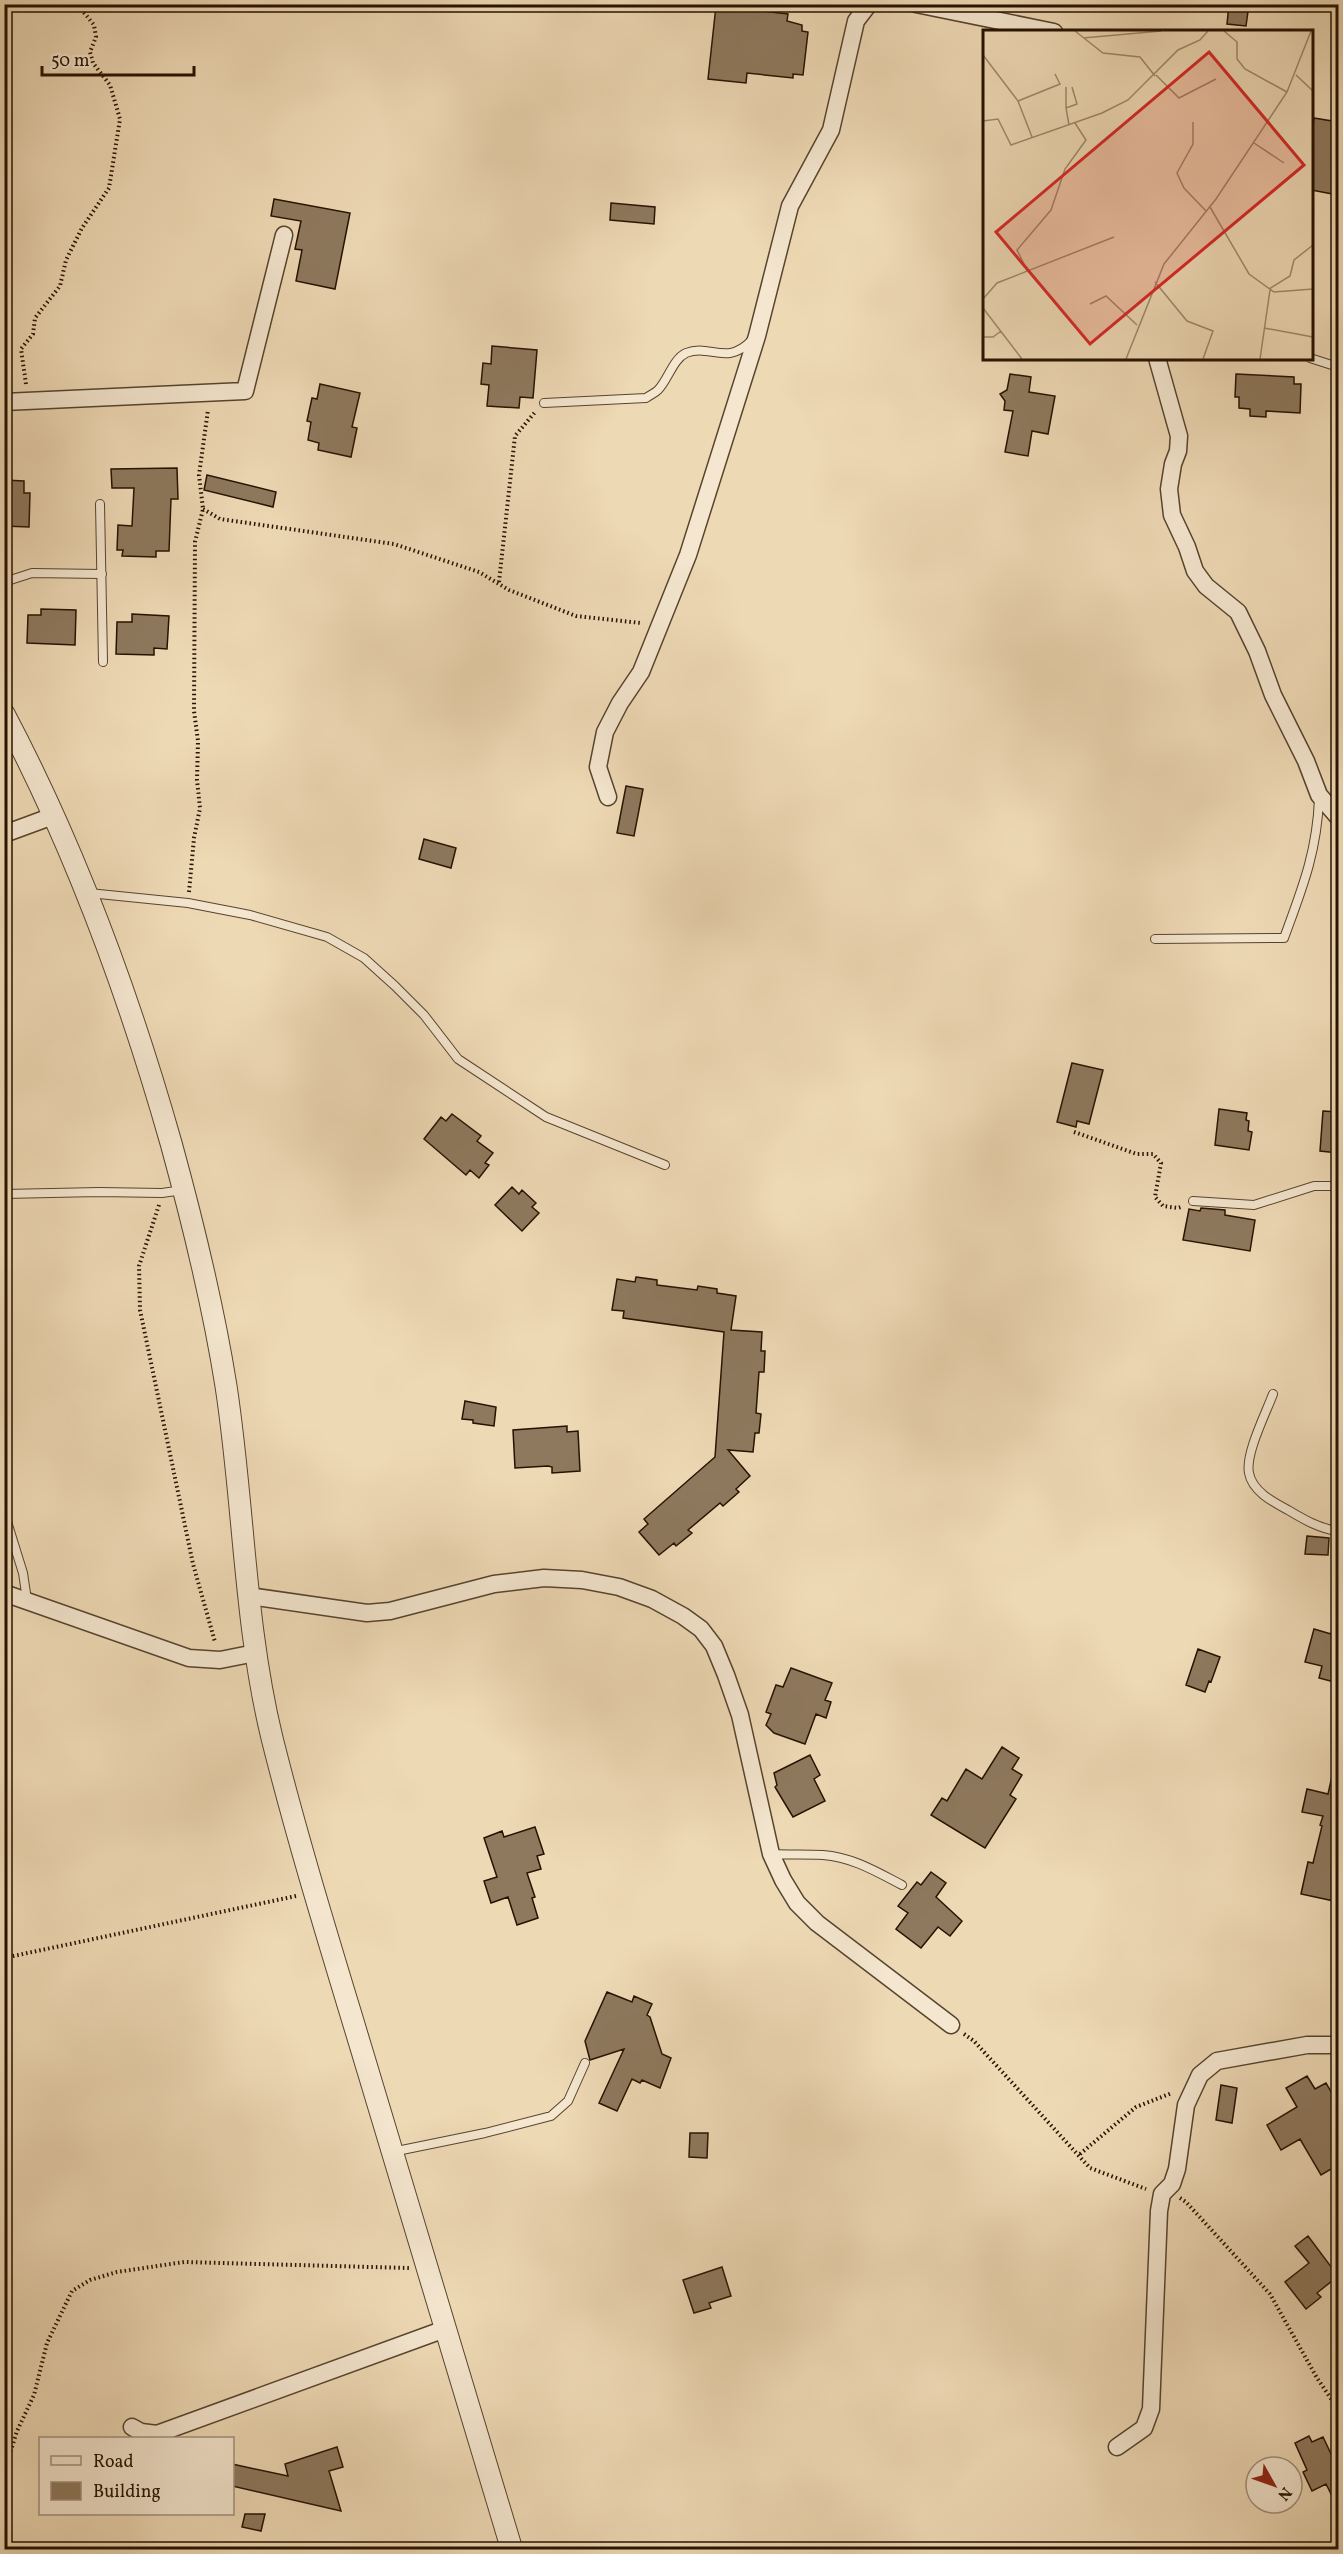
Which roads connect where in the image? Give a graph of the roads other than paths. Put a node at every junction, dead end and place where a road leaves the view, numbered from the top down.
1 (869, 4) edge
2 (916, 4) edge
3 (1044, 30) edge
4 (284, 236) dead end
5 (757, 336) junction
6 (1313, 359) edge
7 (1158, 360) edge
8 (1338, 367) edge
9 (4, 402) edge
10 (544, 403) road end
11 (100, 504) dead end
12 (102, 574) junction
13 (4, 582) edge
14 (103, 662) dead end
15 (4, 714) edge
16 (1319, 795) junction
17 (608, 797) dead end
18 (53, 816) junction
19 (1338, 817) edge
20 (4, 834) edge
21 (86, 893) junction
22 (1155, 939) dead end
23 (665, 1165) dead end
24 (1338, 1186) edge
25 (184, 1190) junction
26 (4, 1194) edge
27 (1193, 1201) road end
28 (1273, 1394) dead end
29 (4, 1512) edge
30 (1338, 1531) edge
31 (4, 1593) edge
32 (249, 1596) junction
33 (27, 1600) junction
34 (255, 1653) junction
35 (771, 1854) junction
36 (902, 1885) dead end
37 (951, 2025) dead end
38 (1338, 2045) edge
39 (585, 2063) dead end
40 (392, 2152) junction
41 (446, 2330) junction
42 (132, 2427) dead end
43 (1117, 2447) dead end
44 (512, 2550) edge

1 - 5 street
2 - 3 street
4 - 9 street
5 - 10 lane
5 - 17 street
6 - 8 lane
7 - 16 street
11 - 12 lane
12 - 13 lane
12 - 14 lane
15 - 18 street
16 - 19 street
16 - 22 lane
18 - 20 street
18 - 21 street
21 - 23 lane
21 - 25 street
24 - 27 lane
25 - 26 lane
25 - 32 street
28 - 30 lane
29 - 33 lane
31 - 33 street
32 - 34 street
32 - 35 street
33 - 34 street
34 - 40 street
35 - 36 lane
35 - 37 street
38 - 43 street
39 - 40 lane
40 - 41 street
41 - 42 street
41 - 44 street

